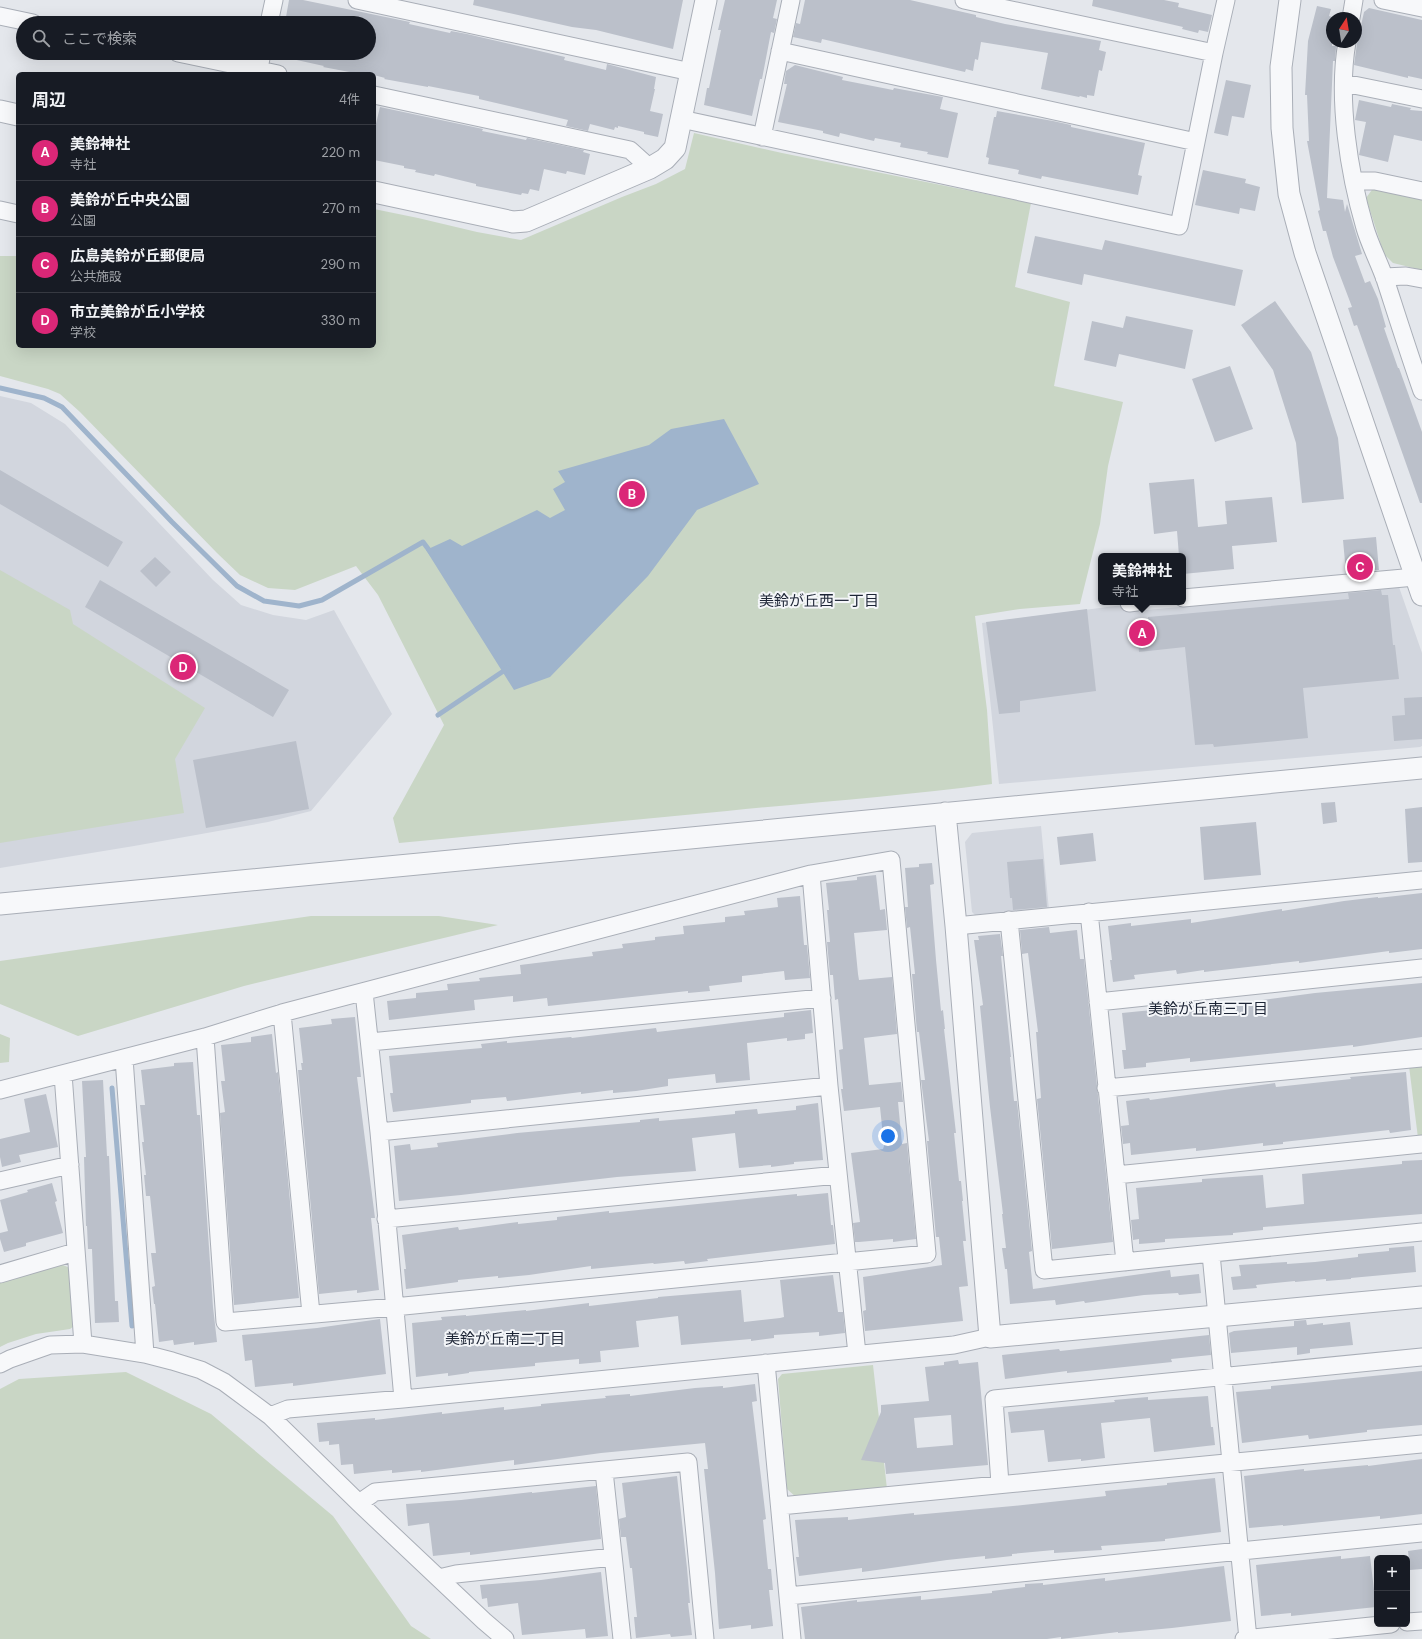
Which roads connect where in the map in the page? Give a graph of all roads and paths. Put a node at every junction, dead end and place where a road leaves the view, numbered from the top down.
1 (274, 0) edge
2 (357, 0) edge
3 (706, 0) edge
4 (791, 0) edge
5 (964, 0) edge
6 (1226, 0) edge
7 (1290, 0) edge
8 (1354, 0) edge
9 (1383, 0) edge
10 (1422, 8) edge
11 (1352, 12) edge
12 (0, 16) edge
13 (271, 16) edge
14 (16, 19) edge
15 (1347, 48) edge
16 (780, 51) junction
17 (1214, 52) junction
18 (207, 60) edge
19 (261, 60) edge
20 (258, 72) edge
21 (691, 72) junction
22 (1344, 83) junction
23 (376, 95) edge
24 (1422, 99) edge
25 (0, 111) edge
26 (16, 115) edge
27 (681, 120) junction
28 (762, 137) junction
29 (1196, 142) junction
30 (650, 168) junction
31 (1354, 180) junction
32 (1422, 191) edge
33 (376, 192) edge
34 (0, 210) edge
35 (16, 214) edge
36 (1384, 277) junction
37 (1422, 279) edge
38 (1420, 380) edge
39 (1419, 586) edge
40 (1186, 598) edge
41 (1422, 768) edge
42 (945, 813) junction
43 (811, 874) junction
44 (1422, 880) edge
45 (0, 904) edge
46 (1089, 912) junction
47 (1009, 920) junction
48 (956, 926) junction
49 (1422, 968) edge
50 (364, 992) junction
51 (822, 998) junction
52 (1098, 1002) junction
53 (282, 1014) junction
54 (205, 1037) junction
55 (370, 1042) junction
56 (124, 1058) junction
57 (1422, 1058) edge
58 (63, 1074) junction
59 (829, 1086) junction
60 (1106, 1088) junction
61 (0, 1090) edge
62 (379, 1132) junction
63 (1422, 1144) edge
64 (70, 1165) junction
65 (838, 1175) junction
66 (1116, 1175) junction
67 (0, 1181) edge
68 (386, 1219) junction
69 (1422, 1232) edge
70 (75, 1252) junction
71 (1212, 1254) junction
72 (847, 1262) junction
73 (1125, 1262) junction
74 (0, 1274) edge
75 (1422, 1297) edge
76 (394, 1307) junction
77 (311, 1314) junction
78 (1218, 1317) junction
79 (990, 1337) junction
80 (82, 1344) junction
81 (145, 1354) junction
82 (857, 1354) junction
83 (1422, 1357) edge
84 (766, 1363) junction
85 (0, 1364) edge
86 (1224, 1376) junction
87 (402, 1399) junction
88 (270, 1416) junction
89 (1422, 1444) edge
90 (1231, 1464) junction
91 (604, 1471) junction
92 (1000, 1484) junction
93 (358, 1503) junction
94 (780, 1506) junction
95 (1422, 1533) edge
96 (1240, 1551) junction
97 (613, 1557) junction
98 (439, 1578) junction
99 (788, 1596) junction
100 (1422, 1621) edge
101 (1410, 1622) edge
102 (1374, 1626) edge
103 (505, 1639) edge
104 (622, 1639) edge
105 (705, 1639) edge
106 (792, 1639) edge
107 (1244, 1639) edge
108 (1248, 1639) edge

1 - 13 street
2 - 21 street
3 - 21 street
4 - 16 street
5 - 17 street
6 - 17 street
7 - 39 street
8 - 11 street
9 - 10 street
12 - 14 street
15 - 22 street
16 - 28 street
16 - 29 street
17 - 29 street
18 - 20 street
19 - 20 street
21 - 27 street
22 - 24 street
22 - 31 street
23 - 30 street
25 - 26 street
27 - 28 street
27 - 30 street
28 - 29 street
30 - 33 street
31 - 32 street
31 - 36 street
34 - 35 street
36 - 37 street
36 - 38 street
39 - 40 street
41 - 42 street
42 - 45 street
42 - 48 street
43 - 50 street
43 - 51 street
43 - 72 street
44 - 46 street
46 - 47 street
46 - 52 street
47 - 48 street
47 - 73 street
48 - 79 street
49 - 52 street
50 - 53 street
50 - 55 street
51 - 55 street
51 - 59 street
52 - 60 street
53 - 54 street
53 - 77 street
54 - 56 street
54 - 77 street
55 - 62 street
56 - 58 street
56 - 81 street
57 - 60 street
58 - 61 street
58 - 64 street
59 - 62 street
59 - 65 street
60 - 66 street
62 - 68 street
63 - 66 street
64 - 67 street
64 - 70 street
65 - 68 street
65 - 72 street
66 - 73 street
68 - 76 street
69 - 71 street
70 - 74 street
70 - 80 street
71 - 73 street
71 - 78 street
72 - 76 street
72 - 82 street
75 - 78 street
76 - 77 street
76 - 87 street
78 - 79 street
78 - 86 street
79 - 82 street
80 - 81 street
80 - 85 street
81 - 88 street
82 - 84 street
83 - 86 street
84 - 87 street
84 - 94 street
86 - 90 street
86 - 92 street
87 - 88 street
88 - 93 street
89 - 90 street
90 - 92 street
90 - 96 street
91 - 93 street
91 - 97 street
91 - 105 street
92 - 94 street
93 - 98 street
94 - 99 street
95 - 96 street
96 - 99 street
96 - 108 street
97 - 98 street
97 - 104 street
98 - 103 street
99 - 106 street
100 - 101 street
102 - 108 street
107 - 108 street

